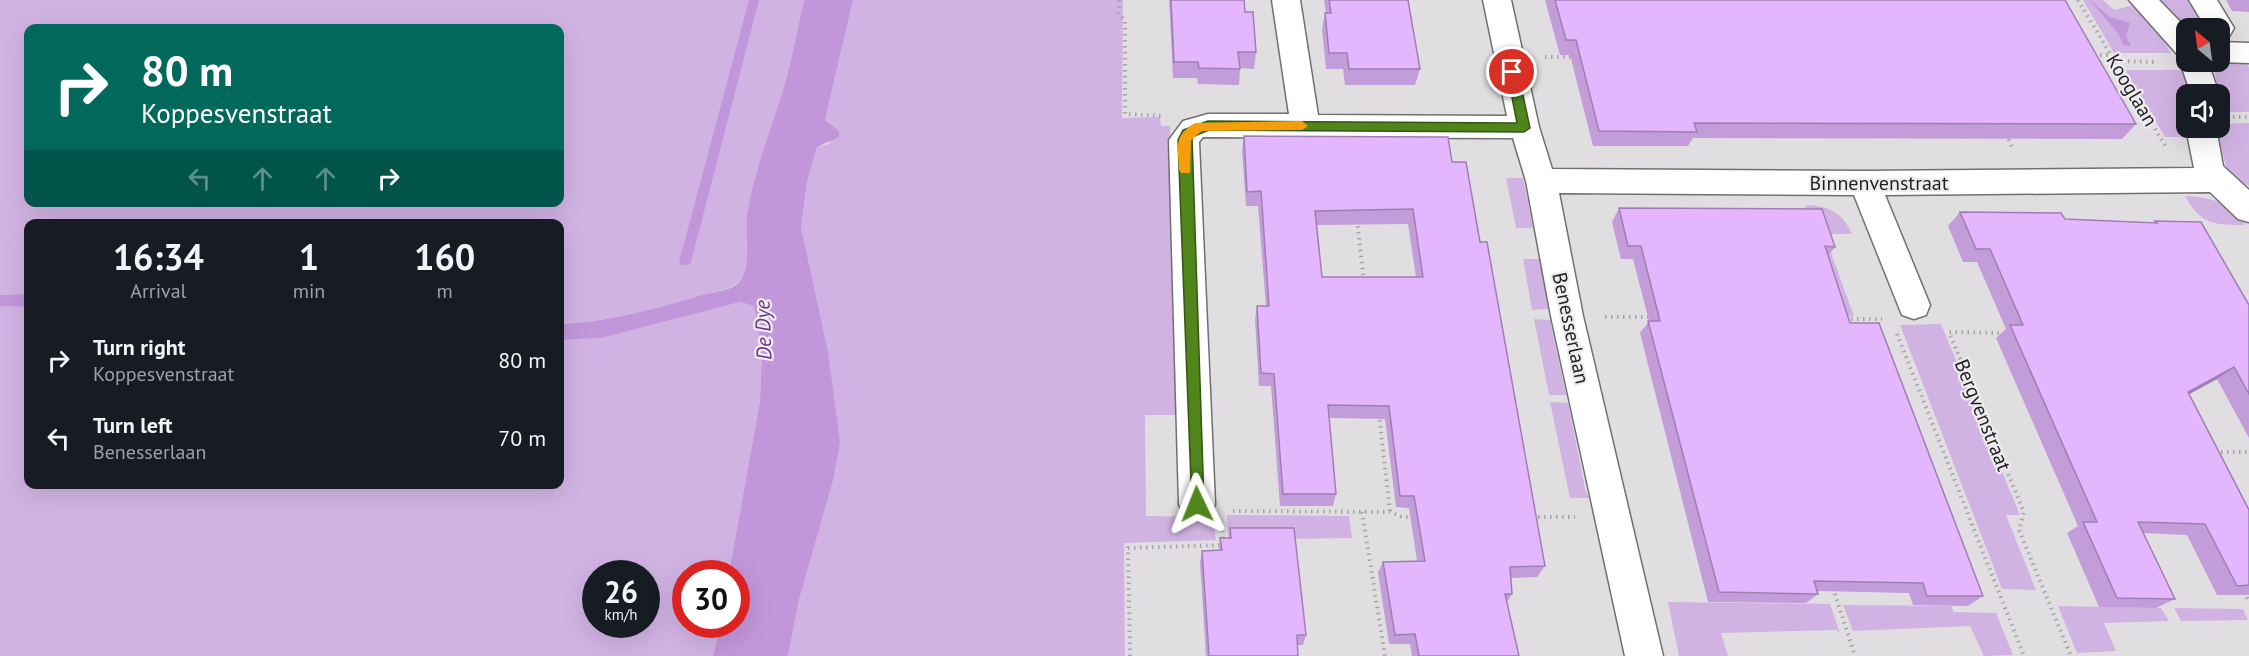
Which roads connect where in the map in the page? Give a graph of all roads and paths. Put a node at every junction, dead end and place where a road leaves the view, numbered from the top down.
1 (1119, 0) edge
2 (1286, 0) edge
3 (1497, 0) edge
4 (2078, 0) edge
5 (2143, 0) edge
6 (2203, 0) edge
7 (2213, 18) edge
8 (2176, 35) edge
9 (2088, 55) edge
10 (2111, 55) junction
11 (1509, 57) junction
12 (1581, 57) edge
13 (1305, 126) junction
14 (1524, 128) junction
15 (1193, 129) junction
16 (2003, 129) edge
17 (2202, 138) edge
18 (2216, 180) junction
19 (1541, 181) junction
20 (2030, 181) junction
21 (2185, 181) junction
22 (1865, 183) junction
23 (1355, 208) edge
24 (2249, 210) edge
25 (1365, 290) edge
26 (1903, 312) joint
27 (1567, 316) junction
28 (1658, 317) edge
29 (1843, 319) edge
30 (1895, 330) dead end
31 (2006, 333) dead end
32 (1378, 406) edge
33 (2214, 452) edge
34 (2249, 452) edge
35 (1208, 507) junction
36 (1362, 512) junction
37 (1390, 512) junction
38 (1612, 516) junction
39 (1425, 517) edge
40 (1520, 517) edge
41 (1831, 580) edge
42 (2239, 584) edge
43 (2249, 602) edge
44 (1130, 656) edge
45 (1385, 656) edge
46 (1644, 656) edge
47 (1855, 656) edge
48 (2024, 656) edge
49 (2071, 656) edge

1 - 15 path
2 - 13 street
3 - 11 street, Benesserlaan
4 - 10 path, Kooglaan
5 - 8 street
6 - 7 street
9 - 10 path
10 - 21 path, Kooglaan
11 - 12 path
11 - 14 street, Benesserlaan
13 - 14 street
13 - 15 street
14 - 19 street, Benesserlaan
15 - 35 street
16 - 20 path
17 - 18 street
18 - 21 street, Binnenvenstraat
18 - 24 street
19 - 22 street, Binnenvenstraat
19 - 27 street, Benesserlaan
20 - 21 street, Binnenvenstraat
20 - 22 street, Binnenvenstraat
22 - 26 street
23 - 25 path
26 - 29 path
27 - 28 path
27 - 38 street, Benesserlaan
30 - 48 path
31 - 49 path, Bergvenstraat
32 - 37 path
33 - 34 path
35 - 36 path
35 - 44 path
36 - 37 path
36 - 45 path
37 - 39 path
38 - 40 path
38 - 46 street, Benesserlaan
41 - 47 path
42 - 43 path

